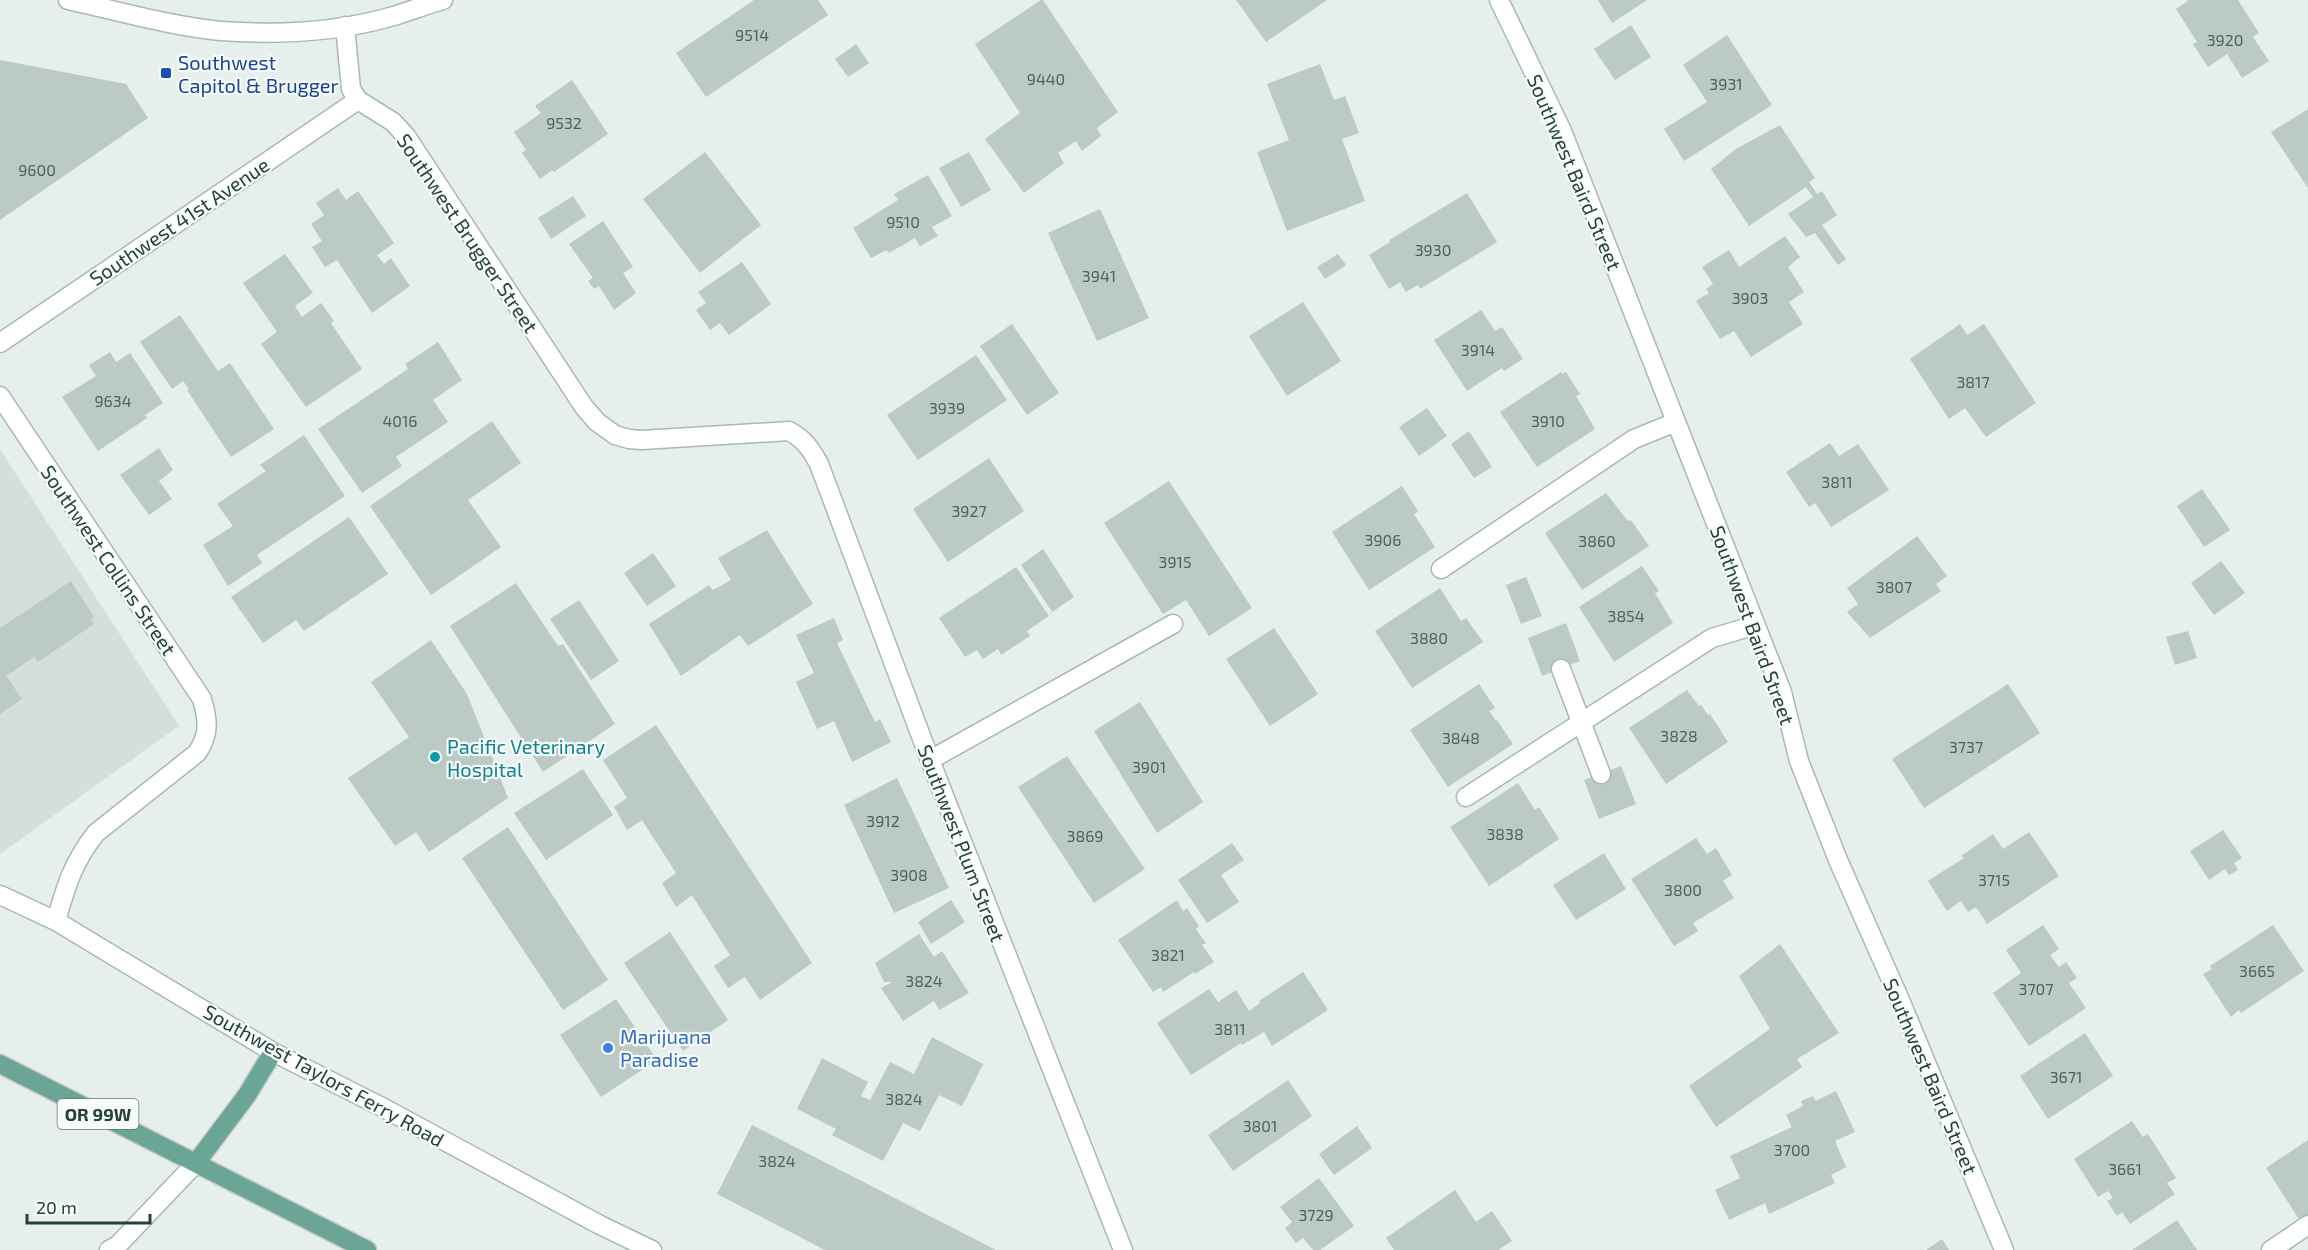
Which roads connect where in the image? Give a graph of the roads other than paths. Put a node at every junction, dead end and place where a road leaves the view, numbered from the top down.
1 (68, 0) edge
2 (443, 0) edge
3 (1498, 0) edge
4 (345, 27) junction
5 (358, 100) junction
6 (0, 343) edge
7 (0, 396) edge
8 (1676, 422) junction
9 (800, 437) joint
10 (1441, 569) dead end
11 (1173, 624) dead end
12 (1756, 625) junction
13 (1561, 669) dead end
14 (1580, 722) junction
15 (930, 760) junction
16 (1601, 774) dead end
17 (1466, 797) dead end
18 (0, 895) edge
19 (56, 921) junction
20 (273, 1052) junction
21 (0, 1064) edge
22 (196, 1163) junction
23 (2308, 1225) edge
24 (108, 1250) edge
25 (367, 1250) edge
26 (652, 1250) edge
27 (1123, 1250) edge
28 (2004, 1250) edge
29 (2271, 1250) edge

1 - 4 street
2 - 4 street
3 - 8 street, Southwest Baird Street
4 - 5 street
5 - 6 street, Southwest 41st Avenue
5 - 9 street, Southwest Brugger Street
7 - 19 street, Southwest Collins Street
8 - 10 street
8 - 12 street, Southwest Baird Street
9 - 15 street, Southwest Plum Street
11 - 15 street
12 - 14 street
12 - 28 street, Southwest Baird Street
13 - 14 street
14 - 16 street
14 - 17 street
15 - 27 street, Southwest Plum Street
18 - 19 street, Southwest Taylors Ferry Road
19 - 20 street, Southwest Taylors Ferry Road
20 - 22 main road
20 - 26 street, Southwest Taylors Ferry Road
21 - 22 main road, OR 99W
22 - 24 street
22 - 25 main road, OR 99W
23 - 29 street

